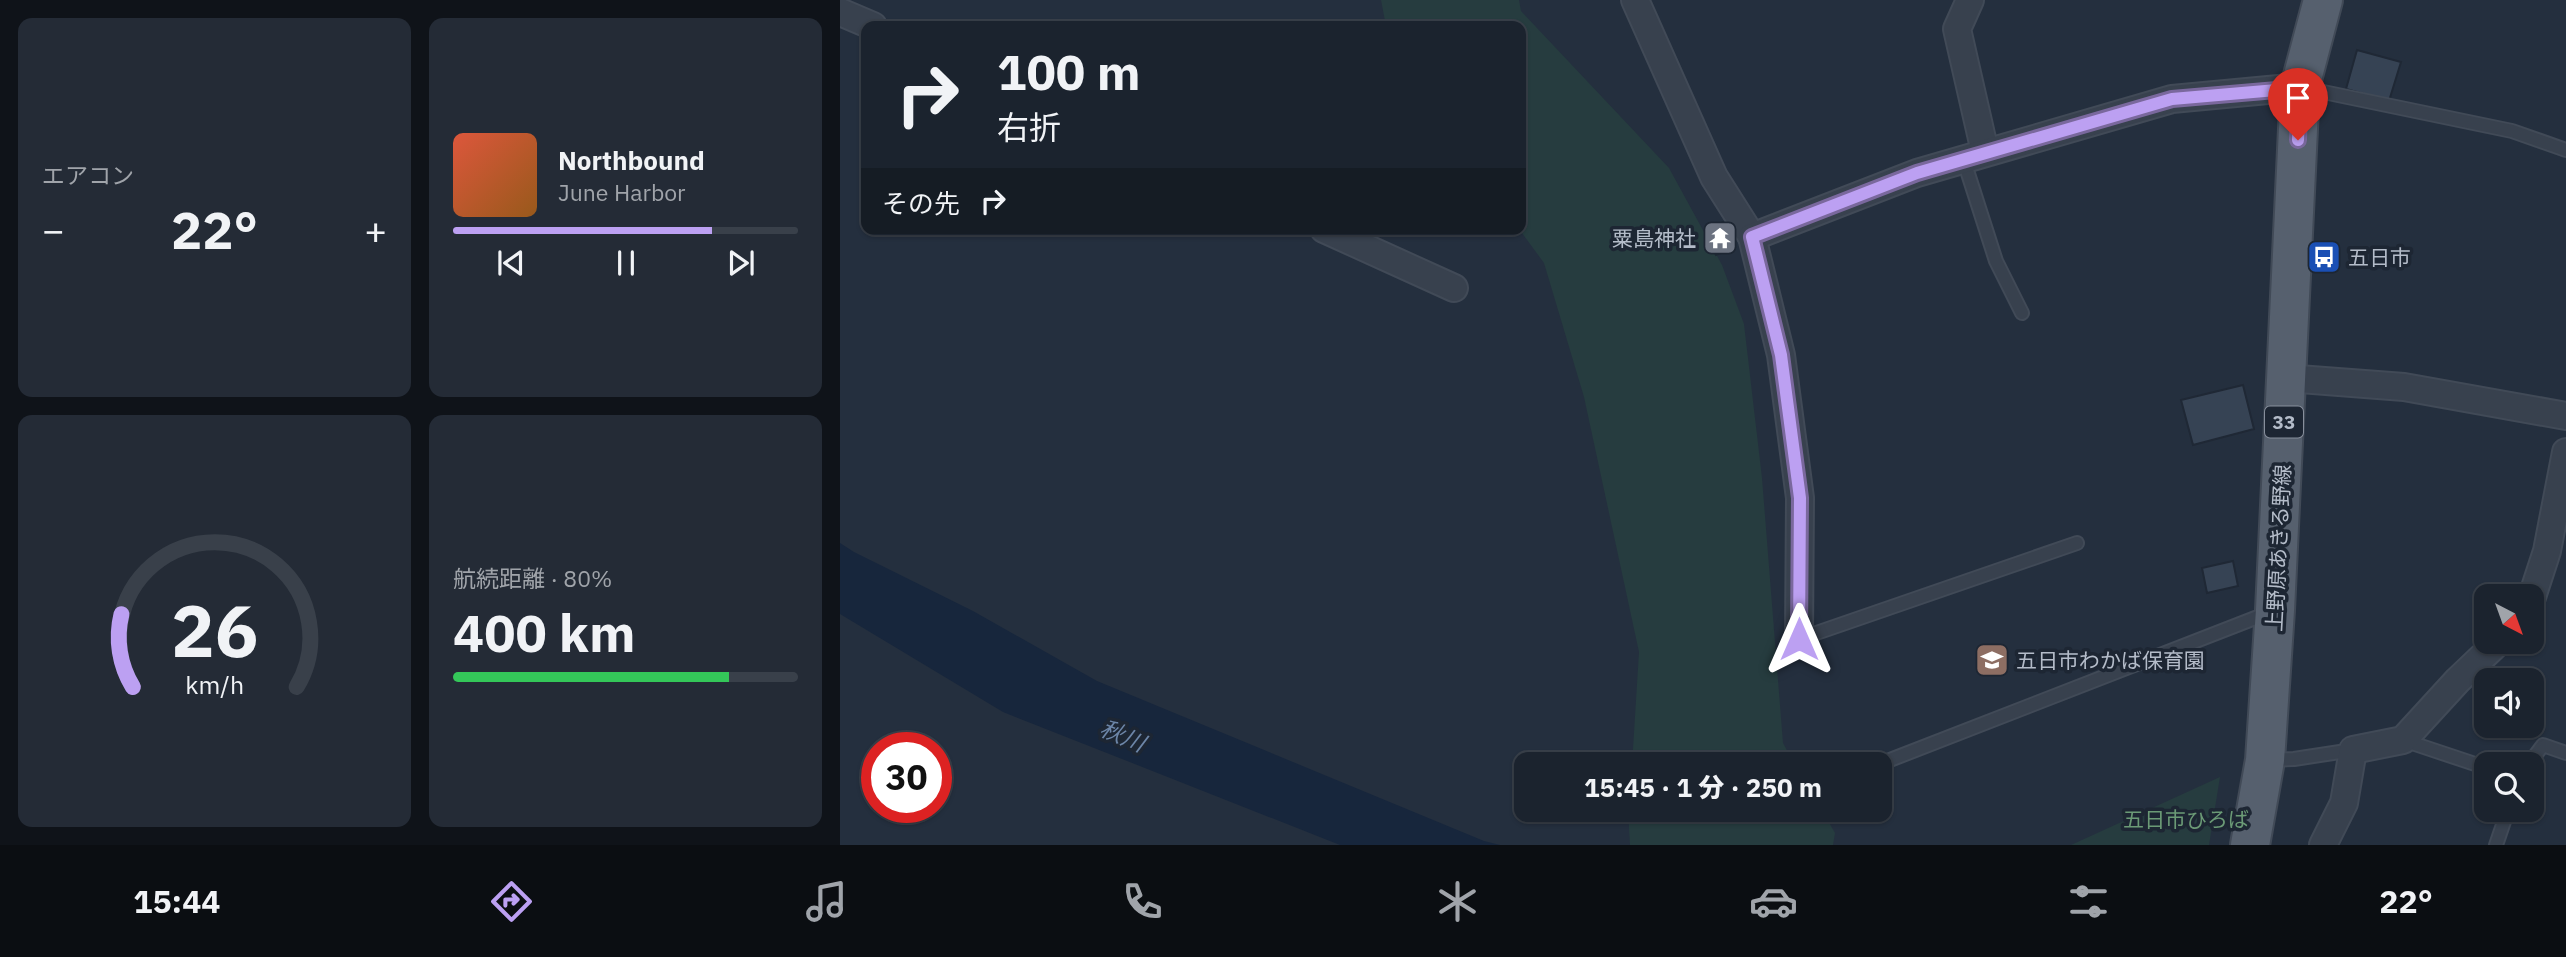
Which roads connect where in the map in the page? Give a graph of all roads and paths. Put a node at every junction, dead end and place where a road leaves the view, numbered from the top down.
1 (1635, 0) edge
2 (1969, 0) edge
3 (2323, 0) edge
4 (840, 12) edge
5 (861, 21) edge
6 (2300, 88) junction
7 (2566, 150) edge
8 (1974, 157) junction
9 (1337, 235) edge
10 (1752, 237) junction
11 (1454, 288) dead end
12 (2022, 313) dead end
13 (2286, 378) junction
14 (2566, 416) edge
15 (2566, 452) edge
16 (2077, 543) dead end
17 (2536, 584) edge
18 (2275, 610) junction
19 (1799, 639) joint
20 (2485, 654) edge
21 (2403, 740) junction
22 (2353, 750) junction
23 (2537, 752) edge
24 (2566, 753) edge
25 (1892, 759) edge
26 (2264, 760) junction
27 (2474, 764) edge
28 (2504, 822) edge
29 (2250, 845) edge
30 (2323, 845) edge
31 (2496, 845) edge

1 - 10 street
2 - 8 street
3 - 6 main road, 上野原あきる野線 / 33
4 - 5 street
6 - 7 lane
6 - 8 street
6 - 13 main road, 上野原あきる野線 / 33
8 - 10 street
8 - 12 lane
9 - 11 street
10 - 19 street
13 - 14 street
13 - 18 main road, 上野原あきる野線 / 33
15 - 17 street
16 - 19 lane
18 - 25 lane
18 - 26 main road, 上野原あきる野線 / 33
20 - 21 street
21 - 22 street
21 - 27 lane
22 - 26 lane
22 - 30 street
23 - 24 lane
26 - 29 main road, 上野原あきる野線 / 33
28 - 31 lane

